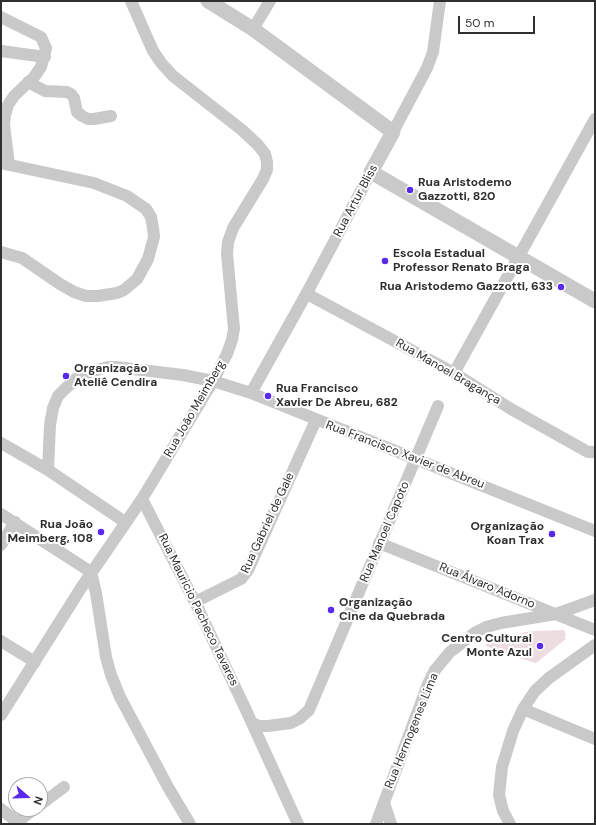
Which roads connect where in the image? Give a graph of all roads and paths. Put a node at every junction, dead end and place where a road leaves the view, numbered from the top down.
1 (131, 1) edge
2 (208, 1) edge
3 (270, 1) edge
4 (440, 1) edge
5 (1, 17) edge
6 (253, 29) junction
7 (1, 51) edge
8 (45, 57) junction
9 (28, 82) junction
10 (111, 116) dead end
11 (595, 119) edge
12 (393, 132) junction
13 (591, 135) edge
14 (5, 164) edge
15 (371, 172) junction
16 (1, 252) edge
17 (518, 256) junction
18 (307, 294) junction
19 (595, 301) edge
20 (454, 373) junction
21 (213, 381) junction
22 (251, 393) junction
23 (438, 406) dead end
24 (316, 420) junction
25 (1, 443) edge
26 (591, 452) edge
27 (416, 458) junction
28 (48, 470) junction
29 (142, 499) junction
30 (1, 514) edge
31 (15, 522) junction
32 (125, 522) junction
33 (595, 530) edge
34 (379, 543) junction
35 (1, 545) edge
36 (91, 572) junction
37 (595, 600) edge
38 (195, 602) junction
39 (556, 614) junction
40 (595, 630) edge
41 (1, 641) edge
42 (595, 645) edge
43 (35, 662) junction
44 (523, 709) junction
45 (1, 715) edge
46 (252, 723) junction
47 (595, 739) edge
48 (64, 787) dead end
49 (48, 799) edge
50 (384, 803) junction
51 (1, 810) edge
52 (16, 823) edge
53 (190, 824) edge
54 (298, 824) edge
55 (376, 824) edge
56 (391, 824) edge
57 (510, 824) edge

1 - 21 street, Rua João Meimberg
2 - 6 street
3 - 6 street
4 - 12 street, Rua Artur Bliss
5 - 8 street
6 - 12 street
7 - 8 street
8 - 9 street
9 - 10 street
9 - 14 street
11 - 13 street
12 - 15 street, Rua Artur Bliss
13 - 17 street
14 - 16 street
15 - 17 street
15 - 18 street, Rua Artur Bliss
17 - 19 street
17 - 20 street
18 - 20 street, Rua Manoel Bragança
18 - 22 street, Rua Artur Bliss
20 - 26 street, Rua Manoel Bragança
21 - 22 street, Rua Francisco Xavier de Abreu
21 - 28 street, Rua Francisco Xavier de Abreu
21 - 29 street, Rua João Meimberg
22 - 24 street, Rua Francisco Xavier de Abreu
23 - 27 street, Rua Manoel Capoto
24 - 27 street, Rua Francisco Xavier de Abreu
24 - 38 street, Rua Gabriel de Gale
25 - 28 street
27 - 33 street, Rua Francisco Xavier de Abreu
27 - 34 street, Rua Manoel Capoto
28 - 32 street
29 - 32 street, Rua João Meimberg
29 - 38 street, Rua Mauricio Pacheco Tavares
30 - 31 street
31 - 35 street
31 - 36 street
32 - 36 street, Rua João Meimberg
34 - 39 street, Rua Álvaro Adorno
34 - 46 street, Rua Manoel Capoto
36 - 43 street, Rua João Meimberg
36 - 53 street
37 - 39 street, Rua Hermogenes Lima
38 - 46 street, Rua Mauricio Pacheco Tavares
39 - 40 street, Rua Álvaro Adorno
39 - 50 street, Rua Hermogenes Lima
41 - 43 street
42 - 44 street
43 - 45 street, Rua João Meimberg
44 - 47 street
44 - 57 street
46 - 54 street, Rua Mauricio Pacheco Tavares
48 - 49 street
50 - 55 street, Rua Hermogenes Lima
50 - 56 street
51 - 52 street

